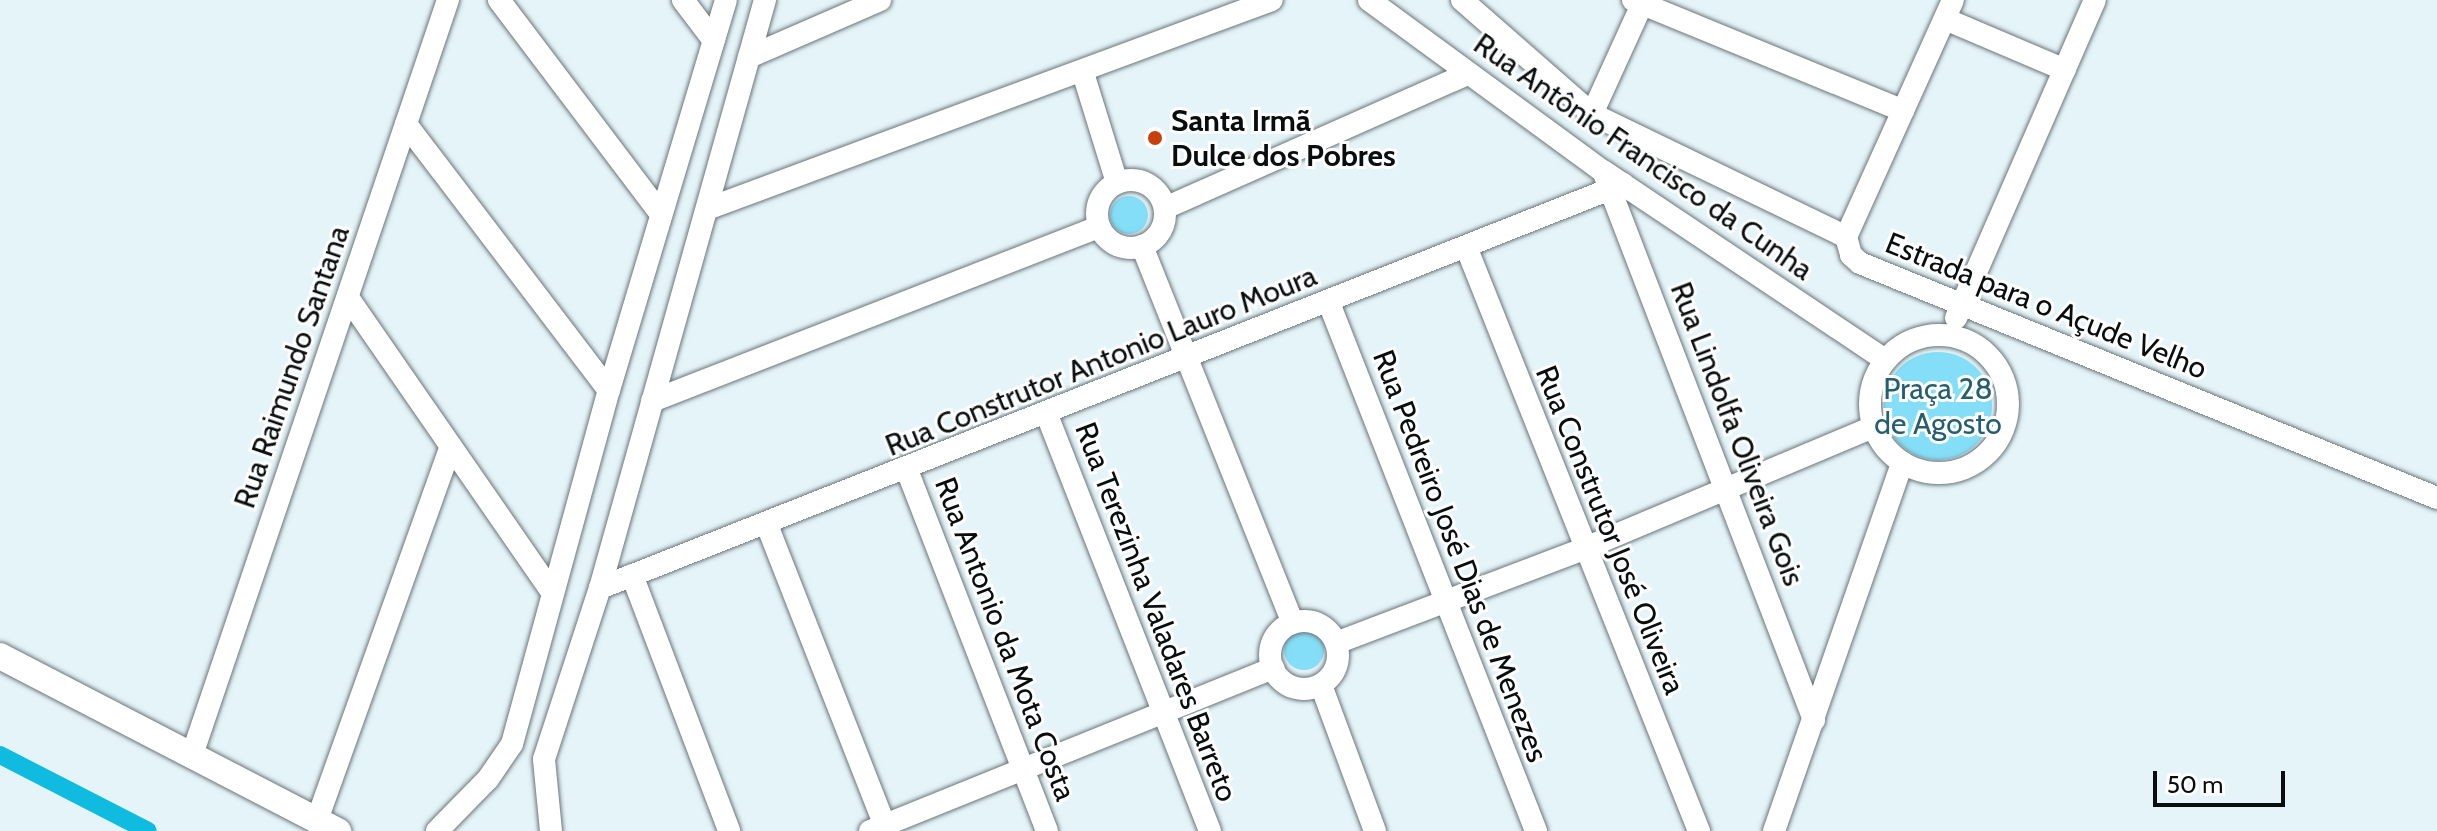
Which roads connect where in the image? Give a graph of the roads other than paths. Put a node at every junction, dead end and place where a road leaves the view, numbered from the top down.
1 (448, 0) edge
2 (499, 0) edge
3 (683, 0) edge
4 (726, 0) edge
5 (765, 0) edge
6 (880, 0) edge
7 (1272, 0) edge
8 (1369, 0) edge
9 (2095, 0) edge
10 (1466, 1) edge
11 (1639, 1) edge
12 (1949, 10) edge
13 (714, 41) junction
14 (749, 57) junction
15 (2065, 70) junction
16 (1083, 73) junction
17 (1468, 74) junction
18 (1903, 111) junction
19 (1592, 114) junction
20 (406, 124) junction
21 (1612, 182) junction
22 (1117, 183) junction
23 (1165, 208) junction
24 (707, 209) junction
25 (661, 214) junction
26 (1099, 227) junction
27 (1846, 237) junction
28 (1142, 246) junction
29 (1467, 249) junction
30 (349, 299) junction
31 (1329, 303) junction
32 (1960, 306) junction
33 (1948, 336) junction
34 (1188, 358) junction
35 (1885, 360) junction
36 (609, 390) junction
37 (652, 401) junction
38 (1047, 415) junction
39 (1873, 427) junction
40 (451, 446) junction
41 (1902, 463) junction
42 (907, 470) junction
43 (1728, 491) junction
44 (2437, 498) edge
45 (767, 525) junction
46 (1583, 549) junction
47 (632, 575) junction
48 (600, 588) junction
49 (552, 592) junction
50 (1445, 603) junction
51 (1293, 623) junction
52 (1336, 643) junction
53 (0, 656) edge
54 (1273, 668) junction
55 (1321, 685) junction
56 (1165, 713) junction
57 (1814, 720) junction
58 (193, 752) junction
59 (1024, 771) junction
60 (327, 825) edge
61 (881, 829) edge
62 (437, 831) edge
63 (551, 831) edge
64 (729, 831) edge
65 (1047, 831) edge
66 (1210, 831) edge
67 (1375, 831) edge
68 (1536, 831) edge
69 (1699, 831) edge
70 (1774, 831) edge

1 - 20 street, Rua Raimundo Santana
2 - 25 street
3 - 13 street
4 - 13 street
5 - 14 street
6 - 14 street
7 - 16 street
8 - 17 street, Rua Antônio Francisco da Cunha
9 - 15 street
10 - 19 street, Estrada para o Açude Velho
11 - 18 street
11 - 19 street
12 - 15 street
12 - 18 street
13 - 25 street
14 - 24 street
15 - 32 street
16 - 22 street
16 - 24 street
17 - 21 street, Rua Antônio Francisco da Cunha
17 - 23 street
18 - 27 street
19 - 27 street, Estrada para o Açude Velho
20 - 30 street, Rua Raimundo Santana
20 - 36 street
21 - 29 street, Rua Construtor Antonio Lauro Moura
21 - 35 street, Rua Antônio Francisco da Cunha
21 - 43 street, Rua Lindolfa Oliveira Gois
22 - 23 street
22 - 26 street
23 - 28 street
24 - 37 street
25 - 36 street
26 - 28 street
26 - 37 street
27 - 32 street, Estrada para o Açude Velho
28 - 34 street
29 - 31 street, Rua Construtor Antonio Lauro Moura
29 - 46 street, Rua Construtor José Oliveira
30 - 40 street
30 - 58 street, Rua Raimundo Santana
31 - 34 street, Rua Construtor Antonio Lauro Moura
31 - 50 street, Rua Pedreiro José Dias de Menezes
32 - 33 street
32 - 44 street, Estrada para o Açude Velho
33 - 35 street
33 - 41 street
34 - 38 street, Rua Construtor Antonio Lauro Moura
34 - 51 street
35 - 39 street
36 - 49 street
37 - 48 street
38 - 42 street, Rua Construtor Antonio Lauro Moura
38 - 56 street, Rua Terezinha Valadares Barreto
39 - 41 street
39 - 43 street
40 - 49 street
40 - 60 street
41 - 57 street
42 - 45 street, Rua Construtor Antonio Lauro Moura
42 - 59 street, Rua Antonio da Mota Costa
43 - 46 street
43 - 57 street, Rua Lindolfa Oliveira Gois
45 - 47 street, Rua Construtor Antonio Lauro Moura
45 - 61 street
46 - 50 street
46 - 69 street, Rua Construtor José Oliveira
47 - 48 street, Rua Construtor Antonio Lauro Moura
47 - 64 street
48 - 63 street
49 - 62 street
50 - 52 street
50 - 68 street, Rua Pedreiro José Dias de Menezes
51 - 52 street
51 - 54 street
52 - 55 street
53 - 58 street
54 - 55 street
54 - 56 street
55 - 67 street
56 - 59 street
56 - 66 street, Rua Terezinha Valadares Barreto
57 - 70 street
58 - 60 street
59 - 61 street
59 - 65 street, Rua Antonio da Mota Costa

